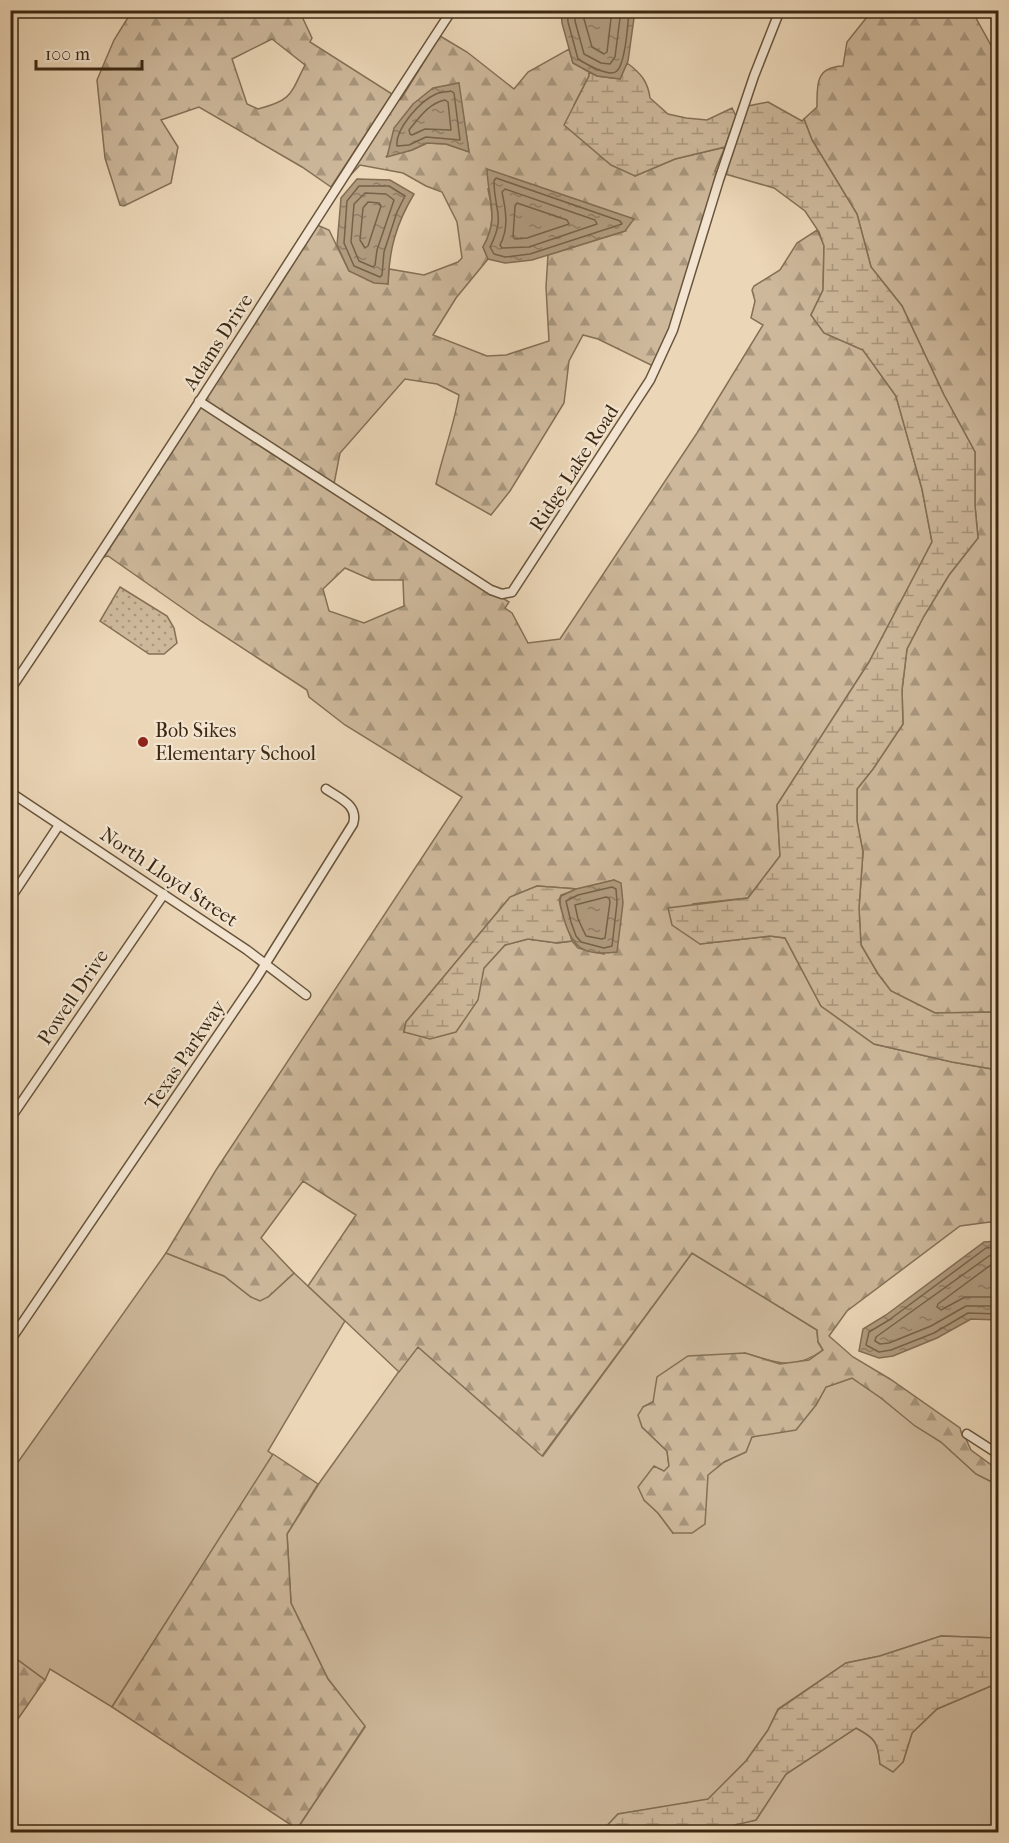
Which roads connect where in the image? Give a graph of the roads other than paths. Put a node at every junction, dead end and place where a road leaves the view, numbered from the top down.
1 (452, 10) edge
2 (780, 10) edge
3 (199, 401) junction
4 (10, 690) edge
5 (326, 789) dead end
6 (10, 792) edge
7 (60, 825) junction
8 (164, 894) junction
9 (10, 899) edge
10 (265, 963) junction
11 (306, 995) dead end
12 (10, 1119) edge
13 (10, 1341) edge
14 (967, 1434) dead end
15 (999, 1454) edge

1 - 3 street, Adams Drive
2 - 3 street, Ridge Lake Road
3 - 4 street, Adams Drive
5 - 10 street, Texas Parkway
6 - 7 street, North Lloyd Street
7 - 8 street, North Lloyd Street
7 - 9 street
8 - 10 street, North Lloyd Street
8 - 12 street, Powell Drive
10 - 11 street, North Lloyd Street
10 - 13 street, Texas Parkway
14 - 15 street

